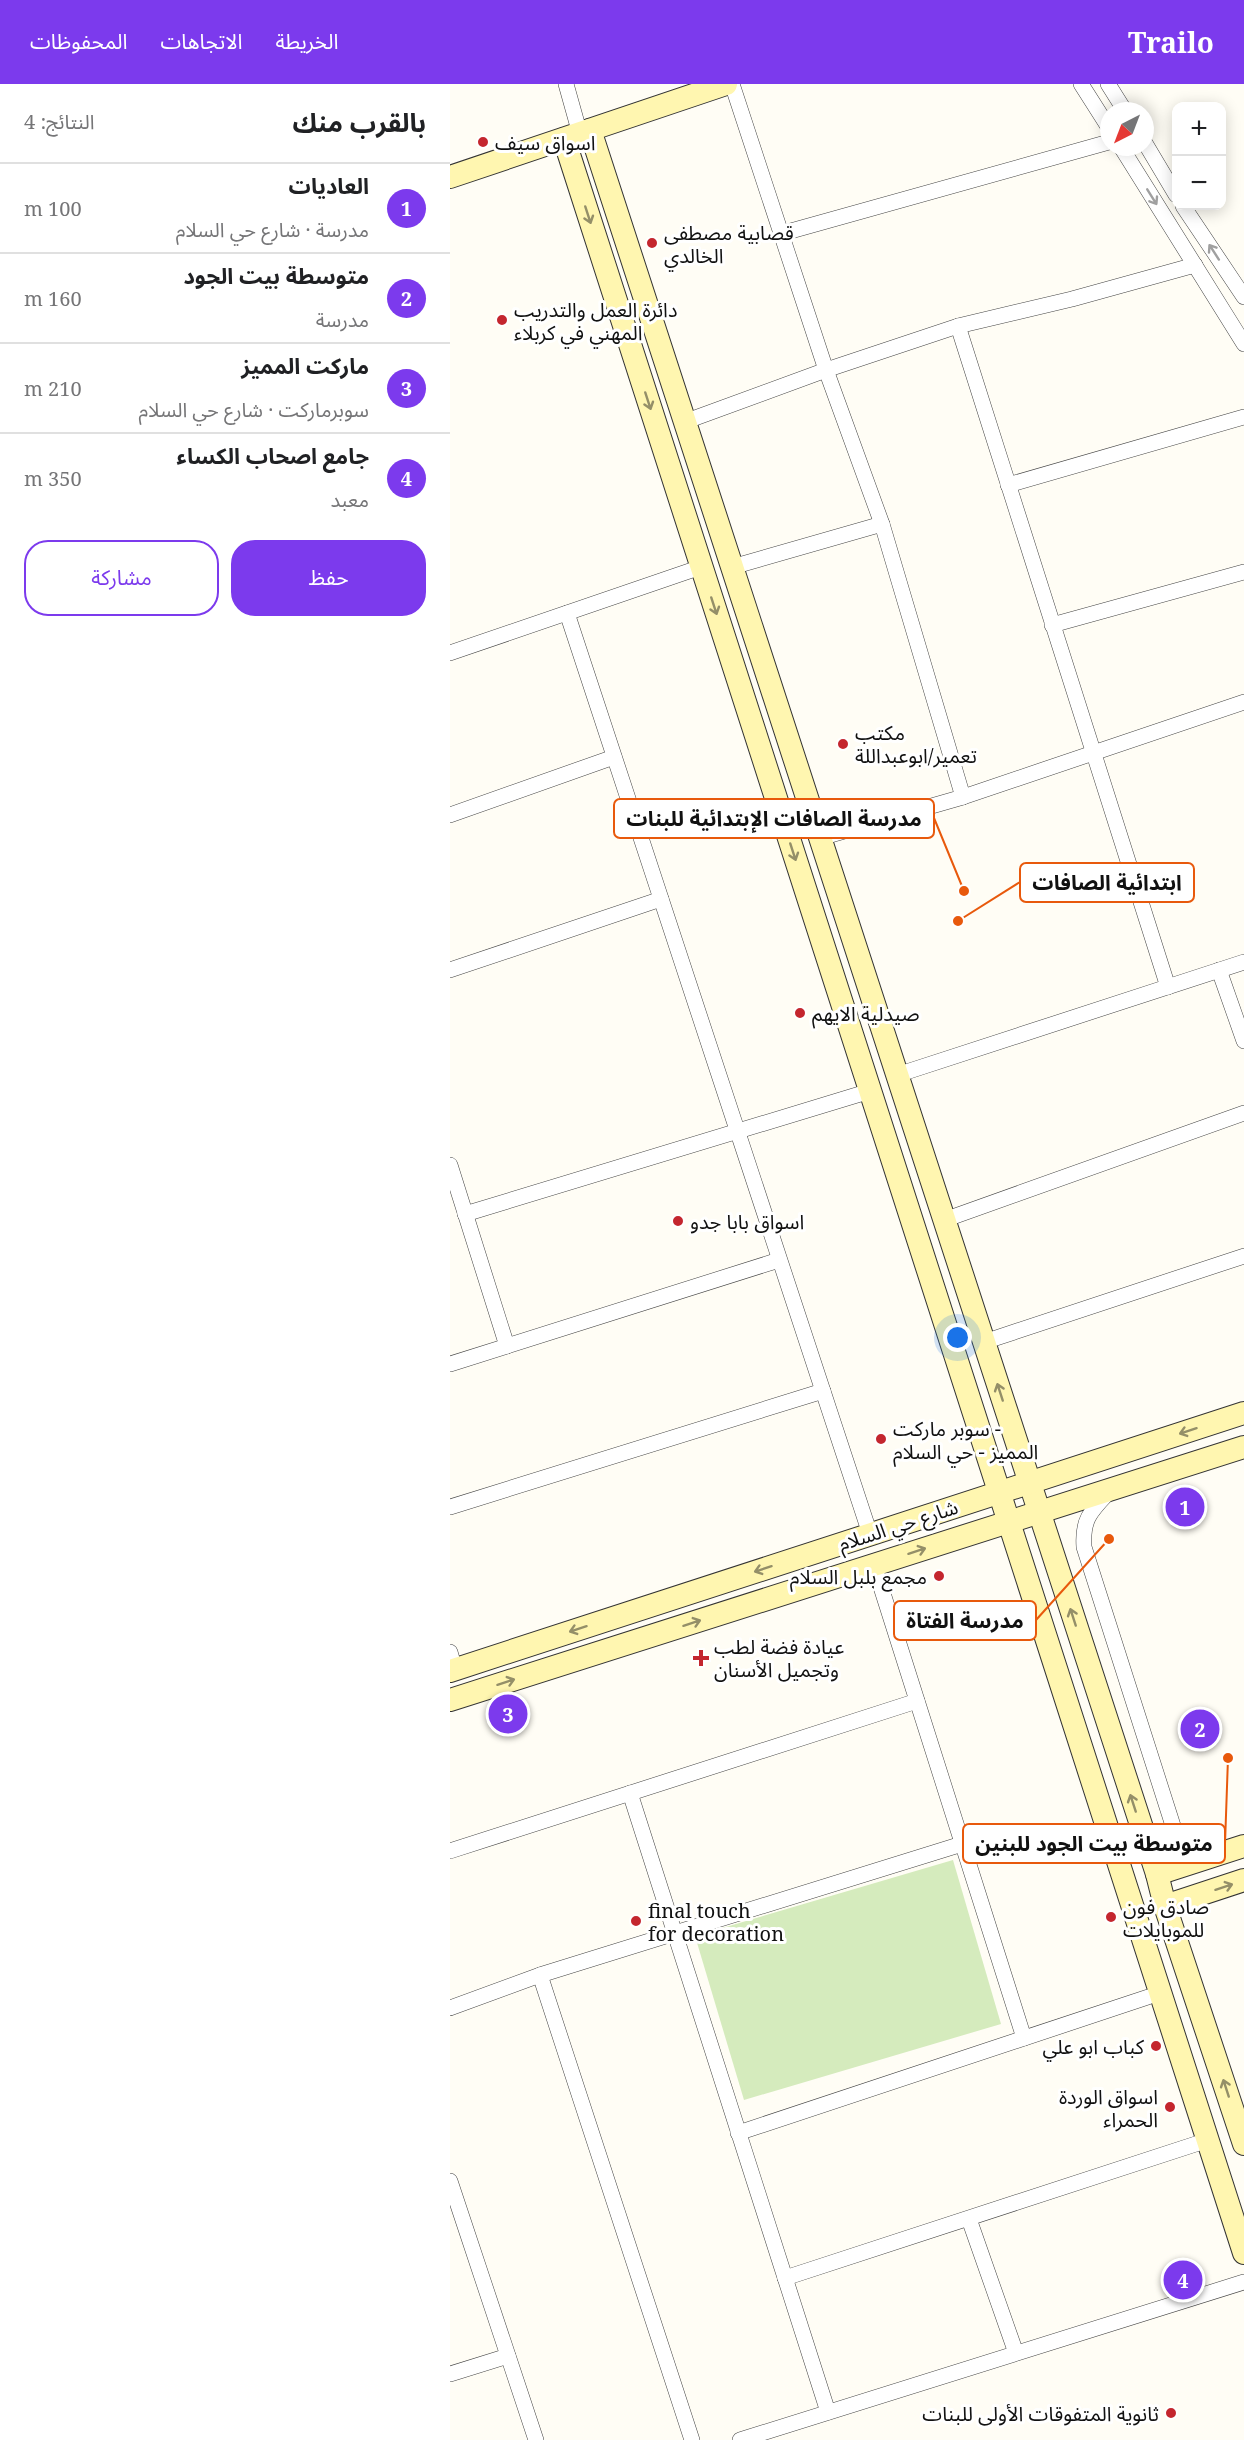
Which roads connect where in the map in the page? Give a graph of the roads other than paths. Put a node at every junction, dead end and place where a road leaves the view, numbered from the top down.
1 (566, 84) edge
2 (726, 84) edge
3 (732, 84) edge
4 (1081, 84) edge
5 (1108, 84) edge
6 (1119, 102) edge
7 (1100, 114) edge
8 (578, 135) junction
9 (1100, 145) edge
10 (1127, 156) edge
11 (1153, 156) edge
12 (602, 166) junction
13 (574, 172) junction
14 (450, 177) edge
15 (1172, 188) edge
16 (1186, 210) edge
17 (780, 234) junction
18 (1195, 265) junction
19 (1244, 297) edge
20 (958, 326) junction
21 (1244, 344) edge
22 (826, 370) junction
23 (1244, 417) edge
24 (695, 418) dead end
25 (1008, 485) junction
26 (882, 524) junction
27 (702, 567) junction
28 (732, 567) junction
29 (1244, 572) edge
30 (567, 613) junction
31 (1052, 625) junction
32 (450, 653) edge
33 (774, 697) junction
34 (1244, 702) edge
35 (746, 703) junction
36 (782, 723) junction
37 (754, 729) junction
38 (1094, 753) junction
39 (614, 757) junction
40 (963, 797) junction
41 (450, 815) edge
42 (820, 838) junction
43 (661, 899) junction
44 (1244, 962) edge
45 (450, 970) edge
46 (1220, 970) junction
47 (1168, 987) junction
48 (1244, 1041) edge
49 (897, 1075) junction
50 (870, 1091) junction
51 (1244, 1113) edge
52 (738, 1133) junction
53 (450, 1165) edge
54 (465, 1214) junction
55 (944, 1220) junction
56 (1244, 1256) edge
57 (779, 1260) junction
58 (984, 1342) junction
59 (507, 1346) junction
60 (450, 1364) edge
61 (823, 1391) junction
62 (1244, 1413) edge
63 (1244, 1447) edge
64 (1021, 1458) junction
65 (996, 1481) junction
66 (1030, 1482) junction
67 (1110, 1490) junction
68 (450, 1507) edge
69 (945, 1510) junction
70 (1039, 1512) junction
71 (1009, 1522) junction
72 (870, 1534) junction
73 (953, 1540) junction
74 (1049, 1544) junction
75 (1018, 1550) junction
76 (874, 1565) junction
77 (452, 1664) edge
78 (450, 1700) edge
79 (917, 1701) junction
80 (630, 1793) junction
81 (962, 1844) junction
82 (1244, 1846) edge
83 (450, 1851) edge
84 (1222, 1853) junction
85 (1157, 1874) junction
86 (1244, 1880) edge
87 (1165, 1906) junction
88 (674, 1933) junction
89 (540, 1976) junction
90 (1148, 1997) dead end
91 (450, 2008) edge
92 (1024, 2038) junction
93 (738, 2133) junction
94 (1208, 2140) junction
95 (1244, 2144) edge
96 (450, 2181) edge
97 (969, 2219) junction
98 (1244, 2253) edge
99 (785, 2278) junction
100 (1244, 2282) edge
101 (1016, 2353) junction
102 (508, 2356) junction
103 (450, 2374) edge
104 (828, 2412) junction
105 (536, 2440) edge
106 (692, 2440) edge
107 (740, 2440) edge

1 - 8 street
2 - 8 street
3 - 17 street
4 - 7 street
5 - 6 street
8 - 12 street
8 - 13 street
8 - 14 street
9 - 17 street
10 -> 18 street
11 - 15 street
12 - 13 street
12 - 28 street
13 -> 27 street
19 -> 16 street
17 - 22 street
18 - 20 street
18 - 21 street
20 - 22 street
20 - 25 street
22 - 24 street
22 - 26 street
23 - 25 street
25 - 31 street
26 - 28 street
26 - 40 street
27 - 30 street
27 -> 35 street
28 - 33 street
29 - 31 street
30 - 32 street
30 - 39 street
31 - 38 street
33 - 35 street
33 - 36 street
34 - 38 street
35 - 37 street
36 - 37 street
36 - 42 street
37 -> 50 street
38 - 40 street
38 - 47 street
39 - 41 street
39 - 43 street
40 - 42 street
42 - 49 street
43 - 45 street
43 - 52 street
44 - 46 street
46 - 47 street
46 - 48 street
47 - 49 street
49 - 55 street
50 - 52 street
50 - 65 street
51 - 55 street
52 - 54 street
52 - 57 street
53 - 54 street
54 - 59 street
55 - 58 street
56 - 58 street
57 - 59 street
57 - 61 street
64 -> 58 street
59 - 60 street
61 - 68 street
61 - 72 street
62 -> 66 street, شارع حي السلام
63 - 67 street
64 - 65 street
64 - 66 street
65 - 66 street, شارع حي السلام
65 - 69 street, شارع حي السلام
65 - 71 street
66 - 70 street
67 - 70 street
67 - 84 street
69 - 72 street, شارع حي السلام
69 - 73 street
70 - 71 street
70 - 74 street
71 - 73 street
71 - 75 street
72 -> 77 street, شارع حي السلام
76 -> 73 street
74 - 75 street
85 -> 74 street
75 - 94 street
78 -> 76 street
76 - 79 street
79 - 80 street
79 - 81 street
80 - 83 street
80 - 88 street
81 - 88 street
81 - 92 street
82 - 84 street
84 - 85 street
85 - 87 street
87 -> 86 street
95 -> 87 street
88 - 89 street
88 - 93 street
89 - 91 street
89 - 106 street
90 - 92 street
92 - 93 street
93 - 99 street
94 - 97 street
94 - 98 street
96 - 102 street
97 - 99 street
97 - 101 street
99 - 104 street
100 - 101 street
101 - 104 street
102 - 103 street
102 - 105 street
104 - 107 street

